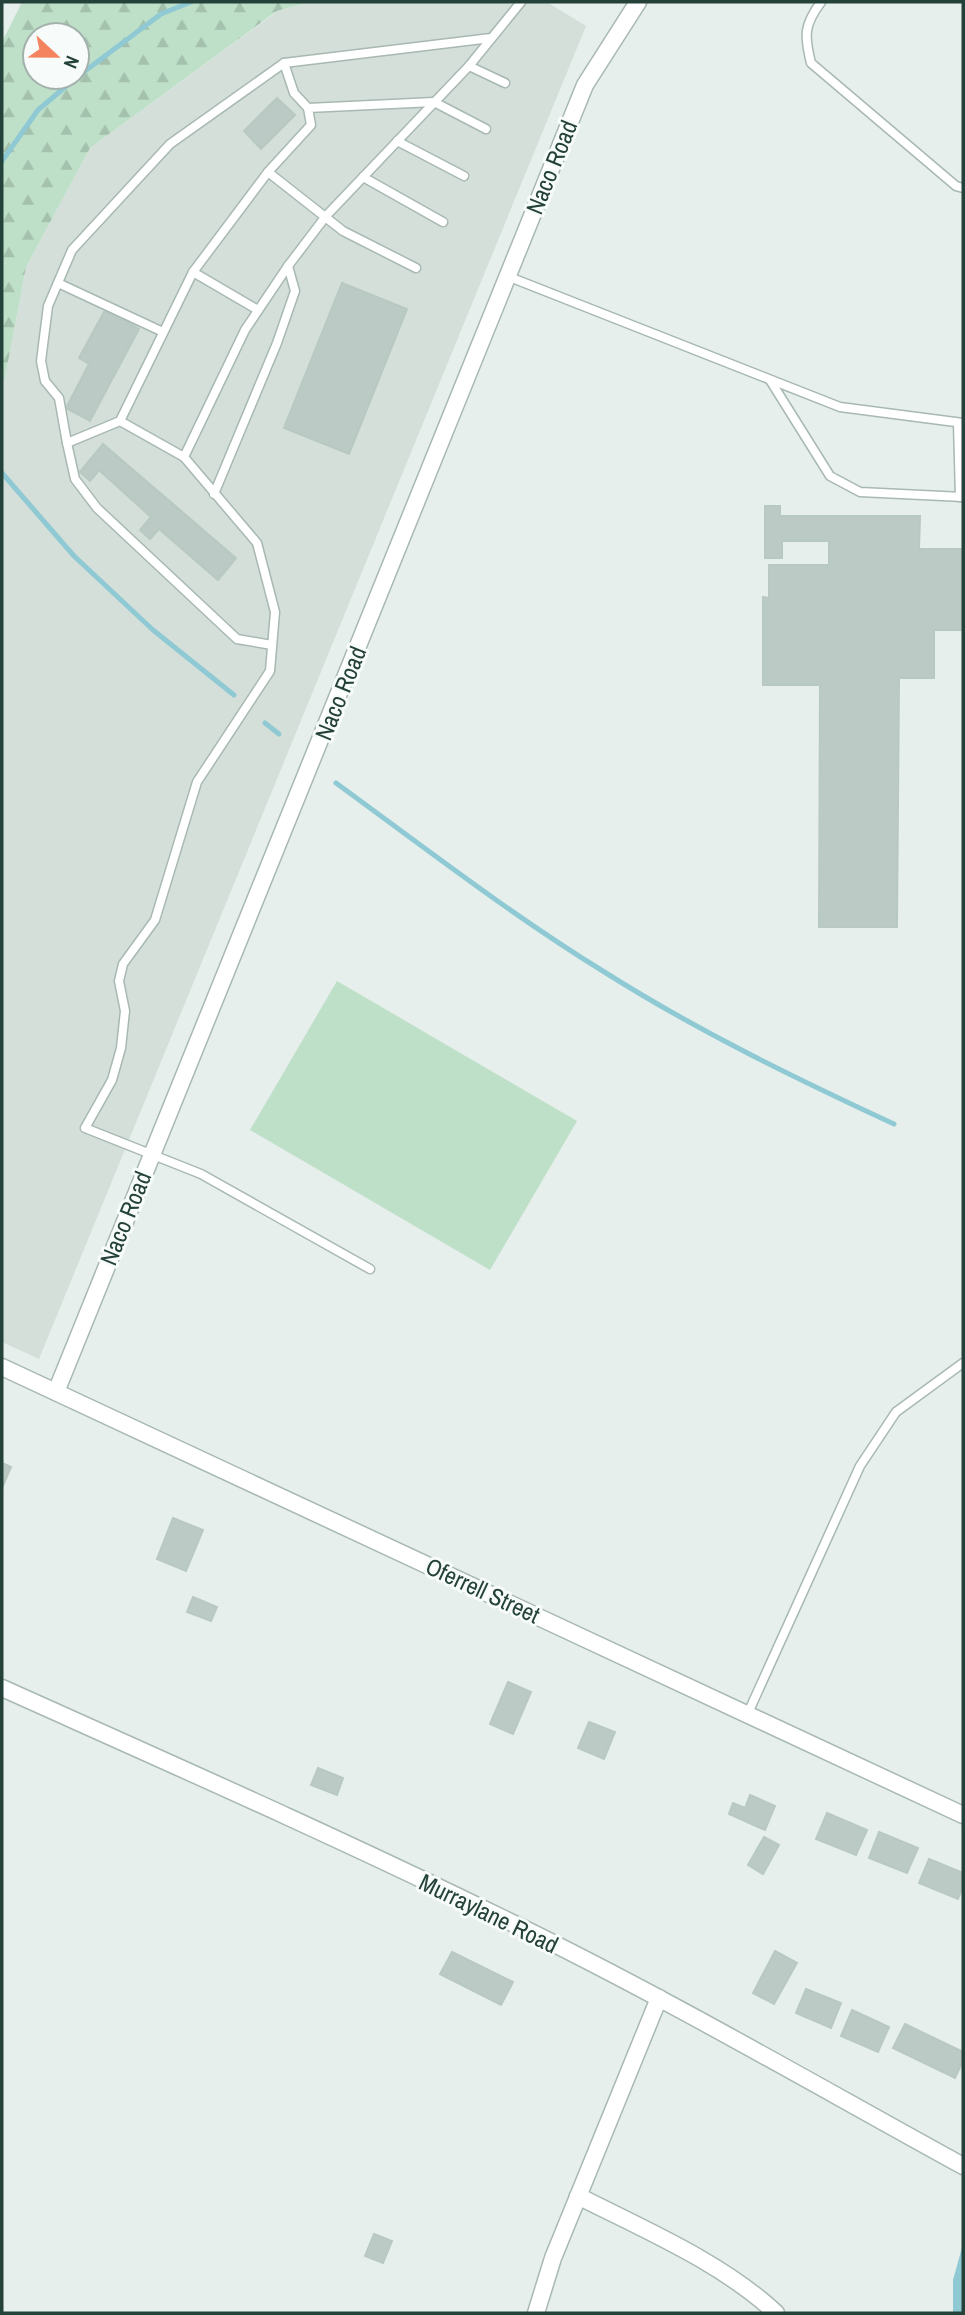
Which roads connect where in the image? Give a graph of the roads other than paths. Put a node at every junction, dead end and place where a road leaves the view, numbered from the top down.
1 (521, 2) edge
2 (638, 2) edge
3 (821, 2) edge
4 (491, 38) junction
5 (284, 63) junction
6 (469, 66) junction
7 (505, 83) dead end
8 (434, 102) junction
9 (308, 108) junction
10 (486, 129) dead end
11 (397, 141) junction
12 (268, 172) junction
13 (464, 176) dead end
14 (363, 177) junction
15 (963, 188) edge
16 (326, 216) junction
17 (443, 222) dead end
18 (288, 266) junction
19 (416, 268) dead end
20 (192, 272) junction
21 (507, 276) junction
22 (58, 283) junction
23 (258, 310) junction
24 (163, 332) junction
25 (770, 380) junction
26 (120, 421) junction
27 (961, 423) edge
28 (68, 443) junction
29 (184, 457) junction
30 (214, 494) junction
31 (961, 497) edge
32 (272, 645) junction
33 (151, 1155) junction
34 (370, 1269) dead end
35 (963, 1363) edge
36 (2, 1367) edge
37 (56, 1392) junction
38 (2, 1688) edge
39 (748, 1713) junction
40 (963, 1815) edge
41 (659, 1998) junction
42 (963, 2166) edge
43 (578, 2196) junction
44 (536, 2313) edge
45 (776, 2313) edge

1 - 4 lane
2 - 21 street, Naco Road
3 - 15 lane
4 - 5 lane
4 - 6 lane
5 - 9 lane
5 - 22 lane
6 - 7 lane
6 - 8 lane
8 - 9 lane
8 - 10 lane
8 - 11 lane
9 - 12 lane
11 - 13 lane
11 - 14 lane
12 - 16 lane
12 - 20 lane
14 - 16 lane
14 - 17 lane
16 - 18 lane
16 - 19 lane
18 - 23 lane
18 - 30 lane
20 - 23 lane
20 - 24 lane
21 - 25 lane
21 - 33 street, Naco Road
22 - 24 lane
22 - 28 lane
23 - 29 lane
24 - 26 lane
25 - 27 lane
25 - 31 lane
26 - 28 lane
26 - 29 lane
27 - 31 lane
28 - 32 lane
29 - 30 lane
30 - 32 lane
32 - 33 lane
33 - 34 lane
33 - 37 street, Naco Road
35 - 39 lane
36 - 37 street, Oferrell Street
37 - 39 street, Oferrell Street
38 - 41 street, Murraylane Road
39 - 40 street, Oferrell Street
41 - 42 street, Murraylane Road
41 - 43 street
43 - 44 street
43 - 45 street

